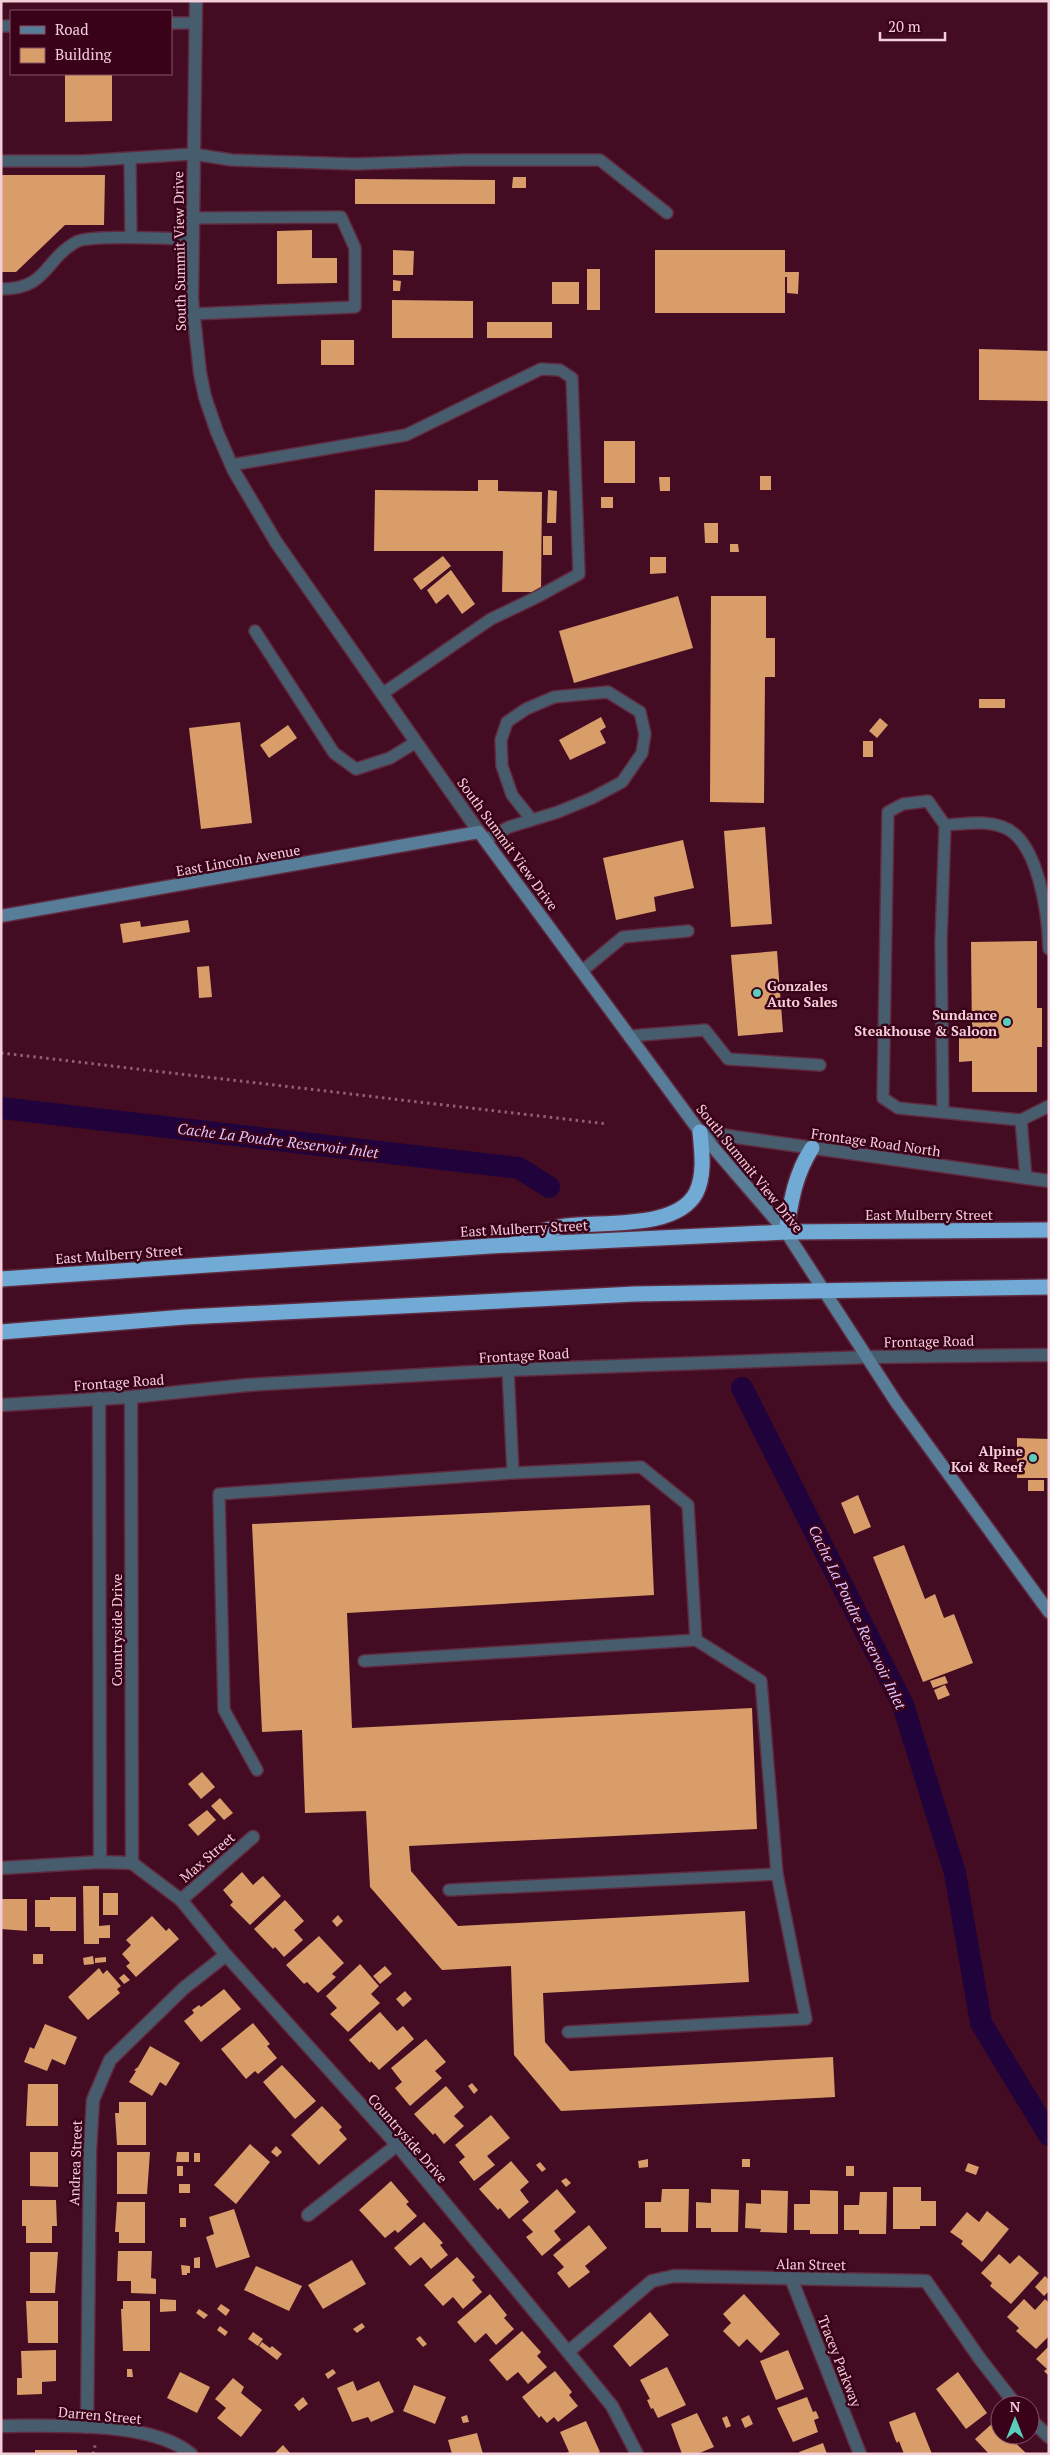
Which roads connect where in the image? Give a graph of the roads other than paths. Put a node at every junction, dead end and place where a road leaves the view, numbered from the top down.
1 (196, 1) edge
2 (172, 23) edge
3 (196, 23) junction
4 (193, 154) junction
5 (130, 159) junction
6 (1, 161) edge
7 (667, 213) dead end
8 (192, 218) junction
9 (131, 237) junction
10 (192, 239) junction
11 (1, 289) edge
12 (193, 314) junction
13 (231, 465) junction
14 (255, 631) dead end
15 (382, 694) junction
16 (416, 742) junction
17 (532, 820) junction
18 (946, 825) junction
19 (482, 836) junction
20 (1, 916) edge
21 (688, 932) dead end
22 (1049, 949) edge
23 (582, 971) junction
24 (629, 1036) junction
25 (820, 1065) dead end
26 (1049, 1106) edge
27 (943, 1112) junction
28 (1022, 1120) junction
29 (700, 1132) junction
30 (812, 1148) junction
31 (1026, 1178) junction
32 (1049, 1181) edge
33 (1049, 1230) edge
34 (786, 1232) junction
35 (490, 1246) junction
36 (1, 1279) edge
37 (1049, 1287) edge
38 (822, 1290) junction
39 (1, 1332) edge
40 (1049, 1355) edge
41 (869, 1357) junction
42 (508, 1370) junction
43 (131, 1396) junction
44 (99, 1398) junction
45 (1, 1405) edge
46 (513, 1473) junction
47 (1049, 1612) edge
48 (696, 1640) junction
49 (364, 1661) dead end
50 (257, 1770) dead end
51 (253, 1837) dead end
52 (100, 1862) junction
53 (132, 1863) junction
54 (1, 1868) edge
55 (777, 1874) junction
56 (449, 1890) dead end
57 (181, 1900) junction
58 (226, 1955) junction
59 (568, 2032) dead end
60 (396, 2145) junction
61 (308, 2215) dead end
62 (791, 2278) junction
63 (568, 2352) junction
64 (1008, 2395) edge
65 (1, 2426) edge
66 (87, 2427) junction
67 (191, 2454) edge
68 (637, 2454) edge
69 (860, 2454) edge

1 - 3 street, South Summit View Drive
2 - 3 lane
3 - 4 street, South Summit View Drive
4 - 5 lane
4 - 7 lane
4 - 8 street, South Summit View Drive
5 - 6 lane
5 - 9 lane
8 - 10 street, South Summit View Drive
8 - 12 lane
9 - 10 lane
9 - 11 lane
10 - 12 street, South Summit View Drive
12 - 13 street, South Summit View Drive
13 - 15 street, South Summit View Drive
13 - 15 lane
14 - 16 lane
15 - 16 street, South Summit View Drive
16 - 19 street, South Summit View Drive
17 - 17 lane
17 - 19 lane
18 - 22 lane
18 - 27 lane
18 - 27 lane
19 - 20 street, East Lincoln Avenue
19 - 23 street, South Summit View Drive
21 - 23 lane
23 - 24 street, South Summit View Drive
24 - 25 lane
24 - 29 street, South Summit View Drive
26 - 28 lane
27 - 28 lane
28 - 31 lane
29 - 30 street, Frontage Road North
29 - 34 street, South Summit View Drive
29 - 35 highway
30 - 31 street, Frontage Road North
30 - 34 highway
31 - 32 street, Frontage Road North
33 - 34 highway, East Mulberry Street
34 - 35 highway, East Mulberry Street
34 - 38 street, South Summit View Drive
35 - 36 highway, East Mulberry Street
37 - 38 highway
38 - 39 highway
38 - 41 street, South Summit View Drive
40 - 41 street, Frontage Road
41 - 42 street, Frontage Road
41 - 47 street, South Summit View Drive
42 - 43 street, Frontage Road
42 - 46 lane
43 - 44 street, Frontage Road
43 - 53 street, Countryside Drive
44 - 45 street, Frontage Road
44 - 52 street, Countryside Drive
46 - 48 lane
46 - 50 lane
48 - 49 lane
48 - 55 lane
51 - 57 street, Max Street
52 - 53 street
52 - 54 street
53 - 57 street, Countryside Drive
55 - 56 lane
55 - 59 lane
57 - 58 street, Countryside Drive
58 - 60 street, Countryside Drive
58 - 66 street, Andrea Street
60 - 61 street
60 - 63 street, Countryside Drive
62 - 63 street, Alan Street
62 - 64 street, Alan Street
62 - 69 street, Tracey Parkway
63 - 68 street, Countryside Drive
65 - 66 street, Darren Street
66 - 67 street, Darren Street

